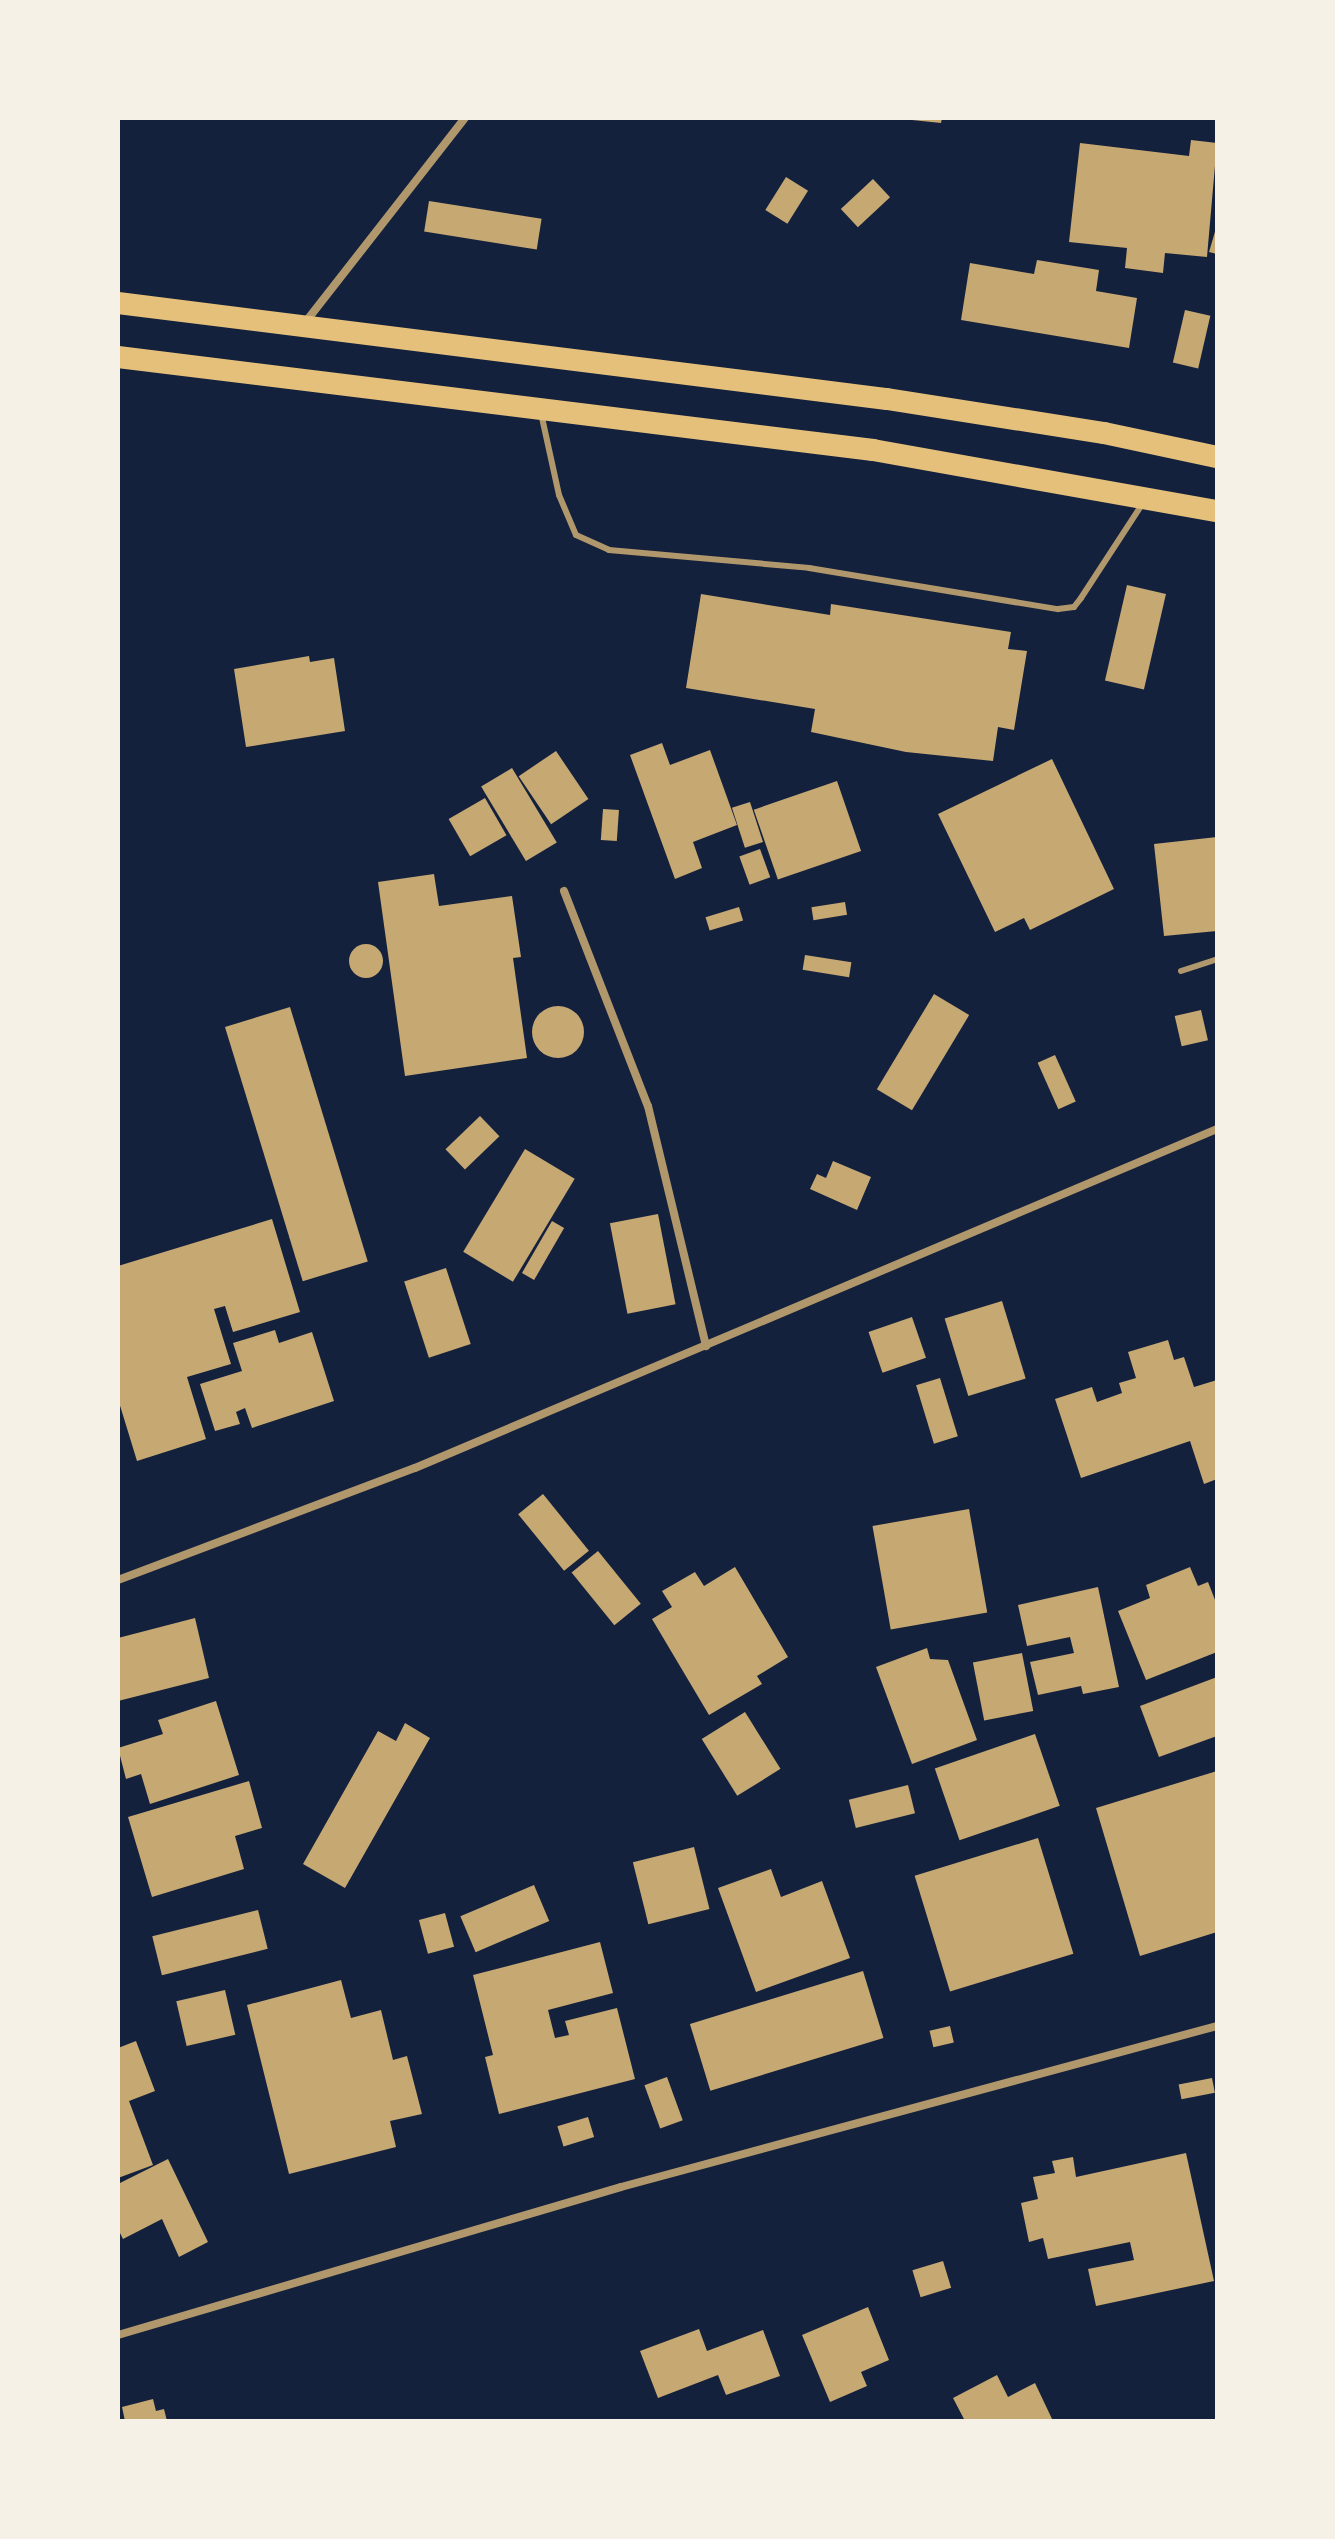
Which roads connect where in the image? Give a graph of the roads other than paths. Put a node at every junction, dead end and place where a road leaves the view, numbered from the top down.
1 (465, 118) edge
2 (118, 303) edge
3 (304, 325) junction
4 (118, 357) edge
5 (540, 406) junction
6 (1217, 457) edge
7 (1147, 497) junction
8 (1217, 511) edge
9 (564, 891) dead end
10 (1217, 959) edge
11 (1181, 971) dead end
12 (1217, 1129) edge
13 (706, 1346) junction
14 (118, 1580) edge
15 (1217, 2026) edge
16 (118, 2335) edge

1 - 3 street
2 - 3 highway
3 - 6 highway
4 - 5 highway
5 - 7 highway
5 - 7 lane
7 - 8 highway
9 - 13 street
10 - 11 lane
12 - 13 street
13 - 14 street
15 - 16 street

